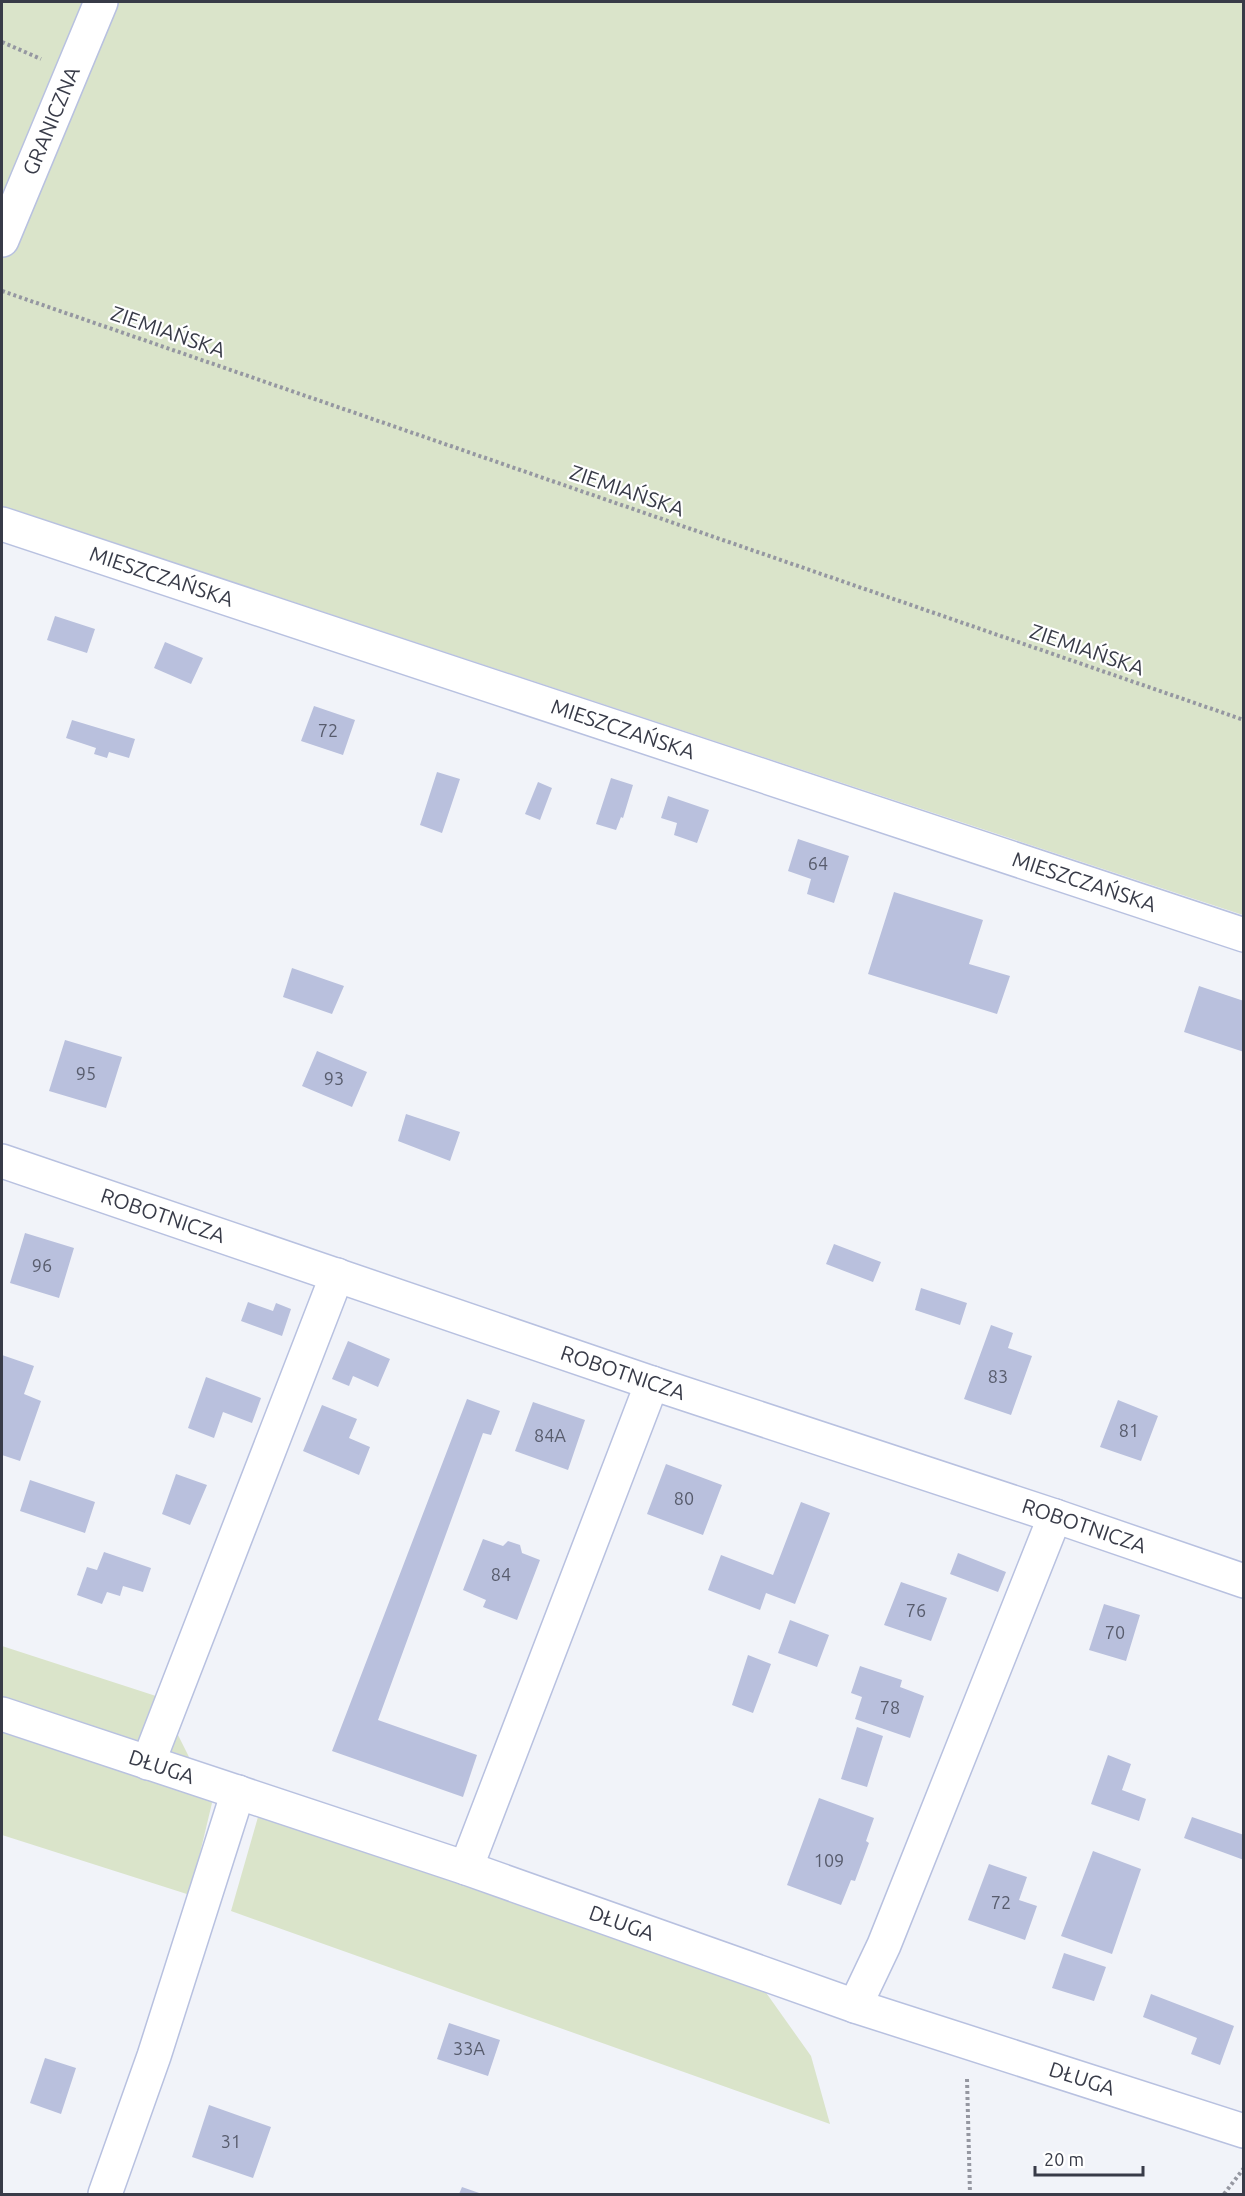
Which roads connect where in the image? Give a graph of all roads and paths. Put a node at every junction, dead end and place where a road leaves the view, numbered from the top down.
1 (101, 2) edge
2 (2, 42) edge
3 (71, 73) junction
4 (2, 240) edge
5 (2, 291) edge
6 (2, 524) edge
7 (1244, 720) edge
8 (1244, 935) edge
9 (2, 1161) edge
10 (337, 1275) junction
11 (652, 1383) junction
12 (1055, 1516) junction
13 (1244, 1581) edge
14 (2, 1714) edge
15 (148, 1763) junction
16 (238, 1792) junction
17 (466, 1868) junction
18 (855, 2006) junction
19 (966, 2042) junction
20 (1244, 2131) edge
21 (1244, 2169) edge
22 (105, 2194) edge
23 (970, 2194) edge
24 (1224, 2194) edge

1 - 3 street, GRANICZNA
2 - 3 path
3 - 4 street, GRANICZNA
5 - 7 path, ZIEMIAŃSKA
6 - 8 street, MIESZCZAŃSKA
9 - 10 street, ROBOTNICZA
10 - 11 street, ROBOTNICZA
10 - 15 street
11 - 12 street, ROBOTNICZA
11 - 17 street
12 - 13 street, ROBOTNICZA
12 - 18 street
14 - 15 street, DŁUGA
15 - 16 street, DŁUGA
16 - 17 street, DŁUGA
16 - 22 street
17 - 18 street, DŁUGA
18 - 19 street, DŁUGA
19 - 20 street, DŁUGA
19 - 23 path
21 - 24 path

